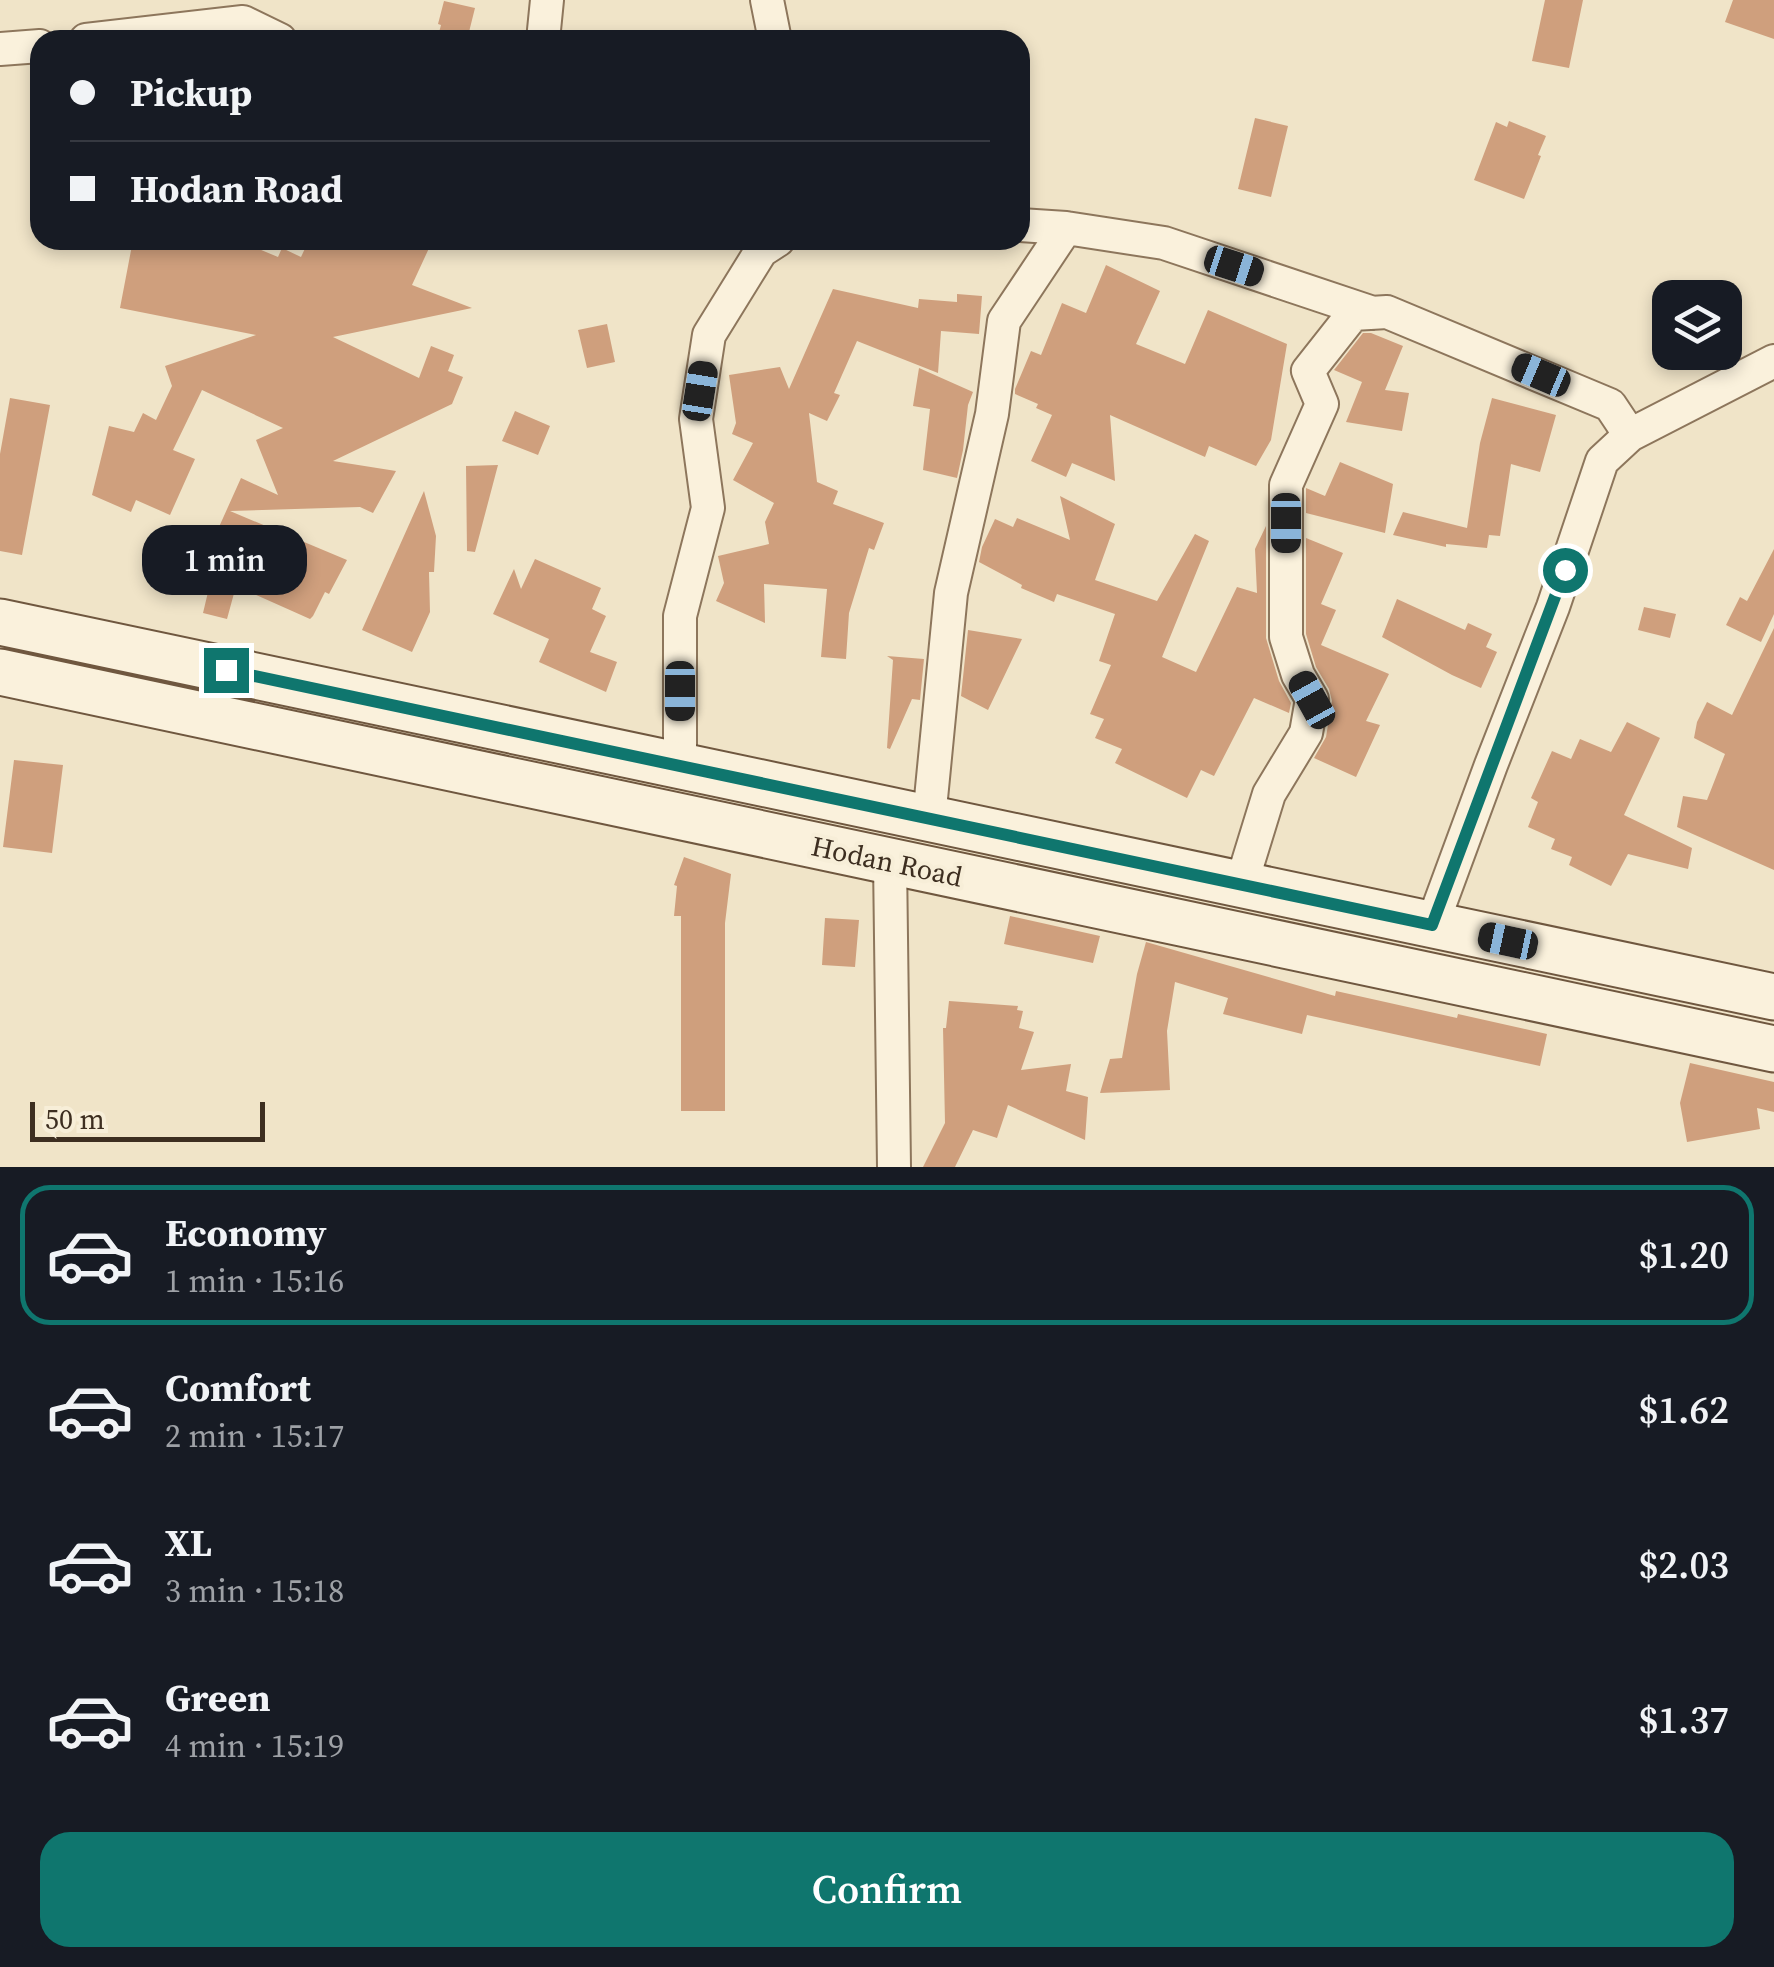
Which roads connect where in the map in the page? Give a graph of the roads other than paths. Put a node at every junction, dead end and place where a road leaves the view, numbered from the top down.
1 (547, 0) edge
2 (767, 0) edge
3 (173, 30) edge
4 (259, 30) edge
5 (544, 30) edge
6 (773, 30) edge
7 (30, 47) edge
8 (0, 49) edge
9 (1030, 226) edge
10 (1066, 228) junction
11 (765, 250) edge
12 (1374, 313) junction
13 (1774, 361) edge
14 (1630, 435) junction
15 (0, 622) edge
16 (0, 672) edge
17 (680, 766) junction
18 (930, 819) junction
19 (890, 861) junction
20 (1241, 884) junction
21 (1432, 925) junction
22 (1774, 998) edge
23 (1774, 1049) edge
24 (894, 1167) edge

1 - 5 street
2 - 6 street
3 - 4 street
7 - 8 street
9 - 10 street
10 - 12 street
10 - 18 street
11 - 17 street
12 - 14 street
12 - 20 street
13 - 14 street
14 - 21 street
15 - 17 main road, Hodan Road
16 - 19 main road, Hodan Road
17 - 18 main road, Hodan Road
18 - 20 main road, Hodan Road
19 - 23 main road, Hodan Road
19 - 24 street
20 - 21 main road, Hodan Road
21 - 22 main road, Hodan Road

